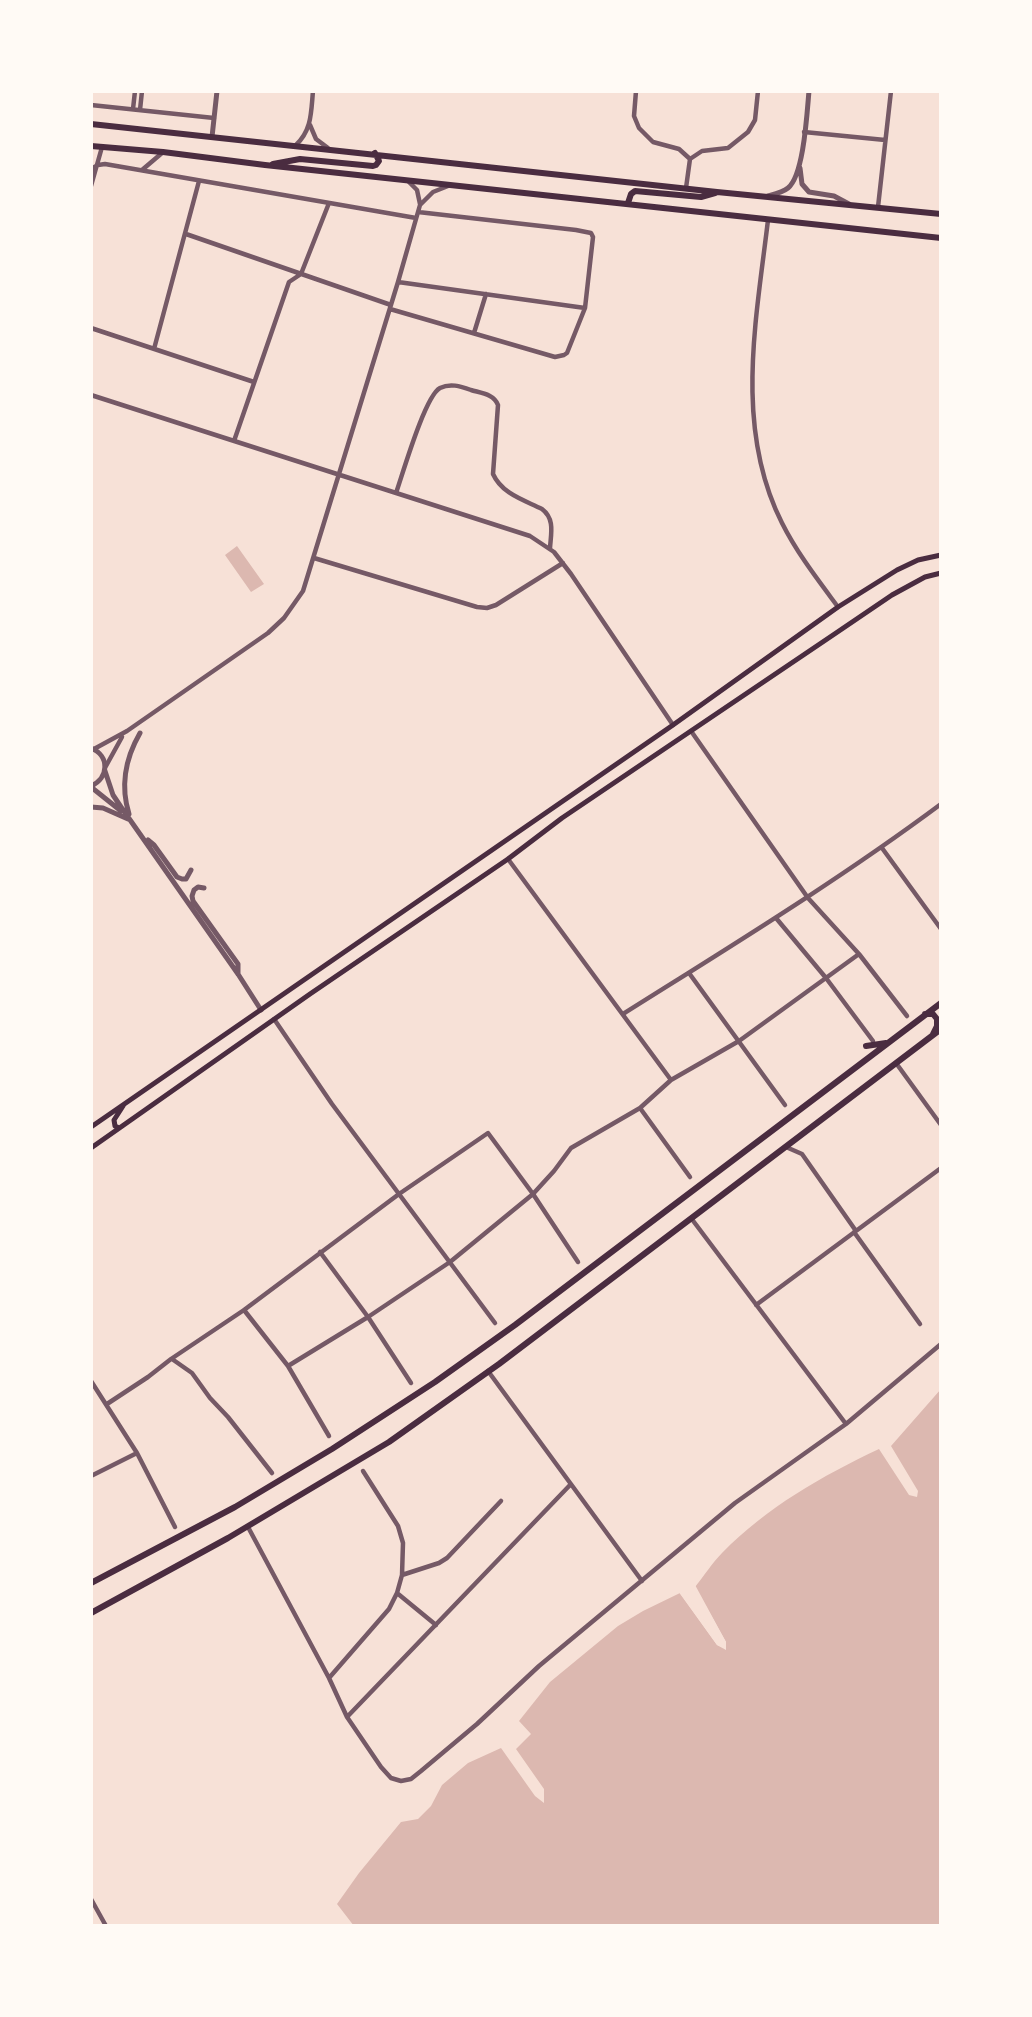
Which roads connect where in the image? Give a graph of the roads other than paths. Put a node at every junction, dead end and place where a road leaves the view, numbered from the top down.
1 (135, 91) edge
2 (142, 91) edge
3 (217, 91) edge
4 (313, 91) edge
5 (636, 91) edge
6 (758, 91) edge
7 (809, 91) edge
8 (891, 91) edge
9 (91, 105) edge
10 (133, 109) junction
11 (140, 110) junction
12 (214, 118) junction
13 (92, 124) edge
14 (310, 124) junction
15 (804, 132) junction
16 (212, 137) junction
17 (885, 140) junction
18 (296, 145) junction
19 (91, 146) edge
20 (102, 147) junction
21 (328, 149) junction
22 (163, 152) junction
23 (375, 153) junction
24 (690, 159) junction
25 (800, 164) junction
26 (98, 165) junction
27 (265, 165) junction
28 (91, 169) edge
29 (141, 171) junction
30 (408, 180) junction
31 (199, 181) junction
32 (451, 184) junction
33 (91, 186) edge
34 (686, 188) junction
35 (717, 192) junction
36 (768, 196) junction
37 (330, 203) junction
38 (628, 203) junction
39 (849, 204) junction
40 (420, 205) junction
41 (878, 207) junction
42 (941, 214) edge
43 (417, 215) junction
44 (768, 220) junction
45 (186, 234) junction
46 (941, 238) edge
47 (301, 274) junction
48 (398, 282) junction
49 (486, 295) junction
50 (391, 307) junction
51 (585, 308) junction
52 (91, 328) edge
53 (474, 333) junction
54 (154, 349) junction
55 (254, 382) junction
56 (91, 395) edge
57 (234, 441) junction
58 (338, 475) junction
59 (396, 493) junction
60 (550, 549) junction
61 (941, 555) edge
62 (314, 558) junction
63 (563, 563) junction
64 (941, 573) edge
65 (838, 607) junction
66 (673, 726) junction
67 (127, 731) junction
68 (691, 731) junction
69 (140, 733) dead end
70 (92, 748) edge
71 (106, 769) junction
72 (91, 786) edge
73 (585, 787) junction
74 (941, 804) edge
75 (91, 807) edge
76 (562, 818) junction
77 (131, 821) junction
78 (143, 837) junction
79 (881, 848) junction
80 (508, 859) junction
81 (191, 870) dead end
82 (204, 888) dead end
83 (808, 898) junction
84 (776, 918) junction
85 (941, 929) edge
86 (859, 954) junction
87 (689, 973) junction
88 (238, 974) junction
89 (826, 978) junction
90 (941, 1003) edge
91 (261, 1010) junction
92 (624, 1014) junction
93 (925, 1014) junction
94 (907, 1016) dead end
95 (274, 1020) junction
96 (941, 1029) edge
97 (932, 1036) junction
98 (739, 1041) junction
99 (873, 1041) dead end
100 (888, 1042) junction
101 (866, 1046) dead end
102 (896, 1063) junction
103 (671, 1080) junction
104 (124, 1104) junction
105 (785, 1105) dead end
106 (640, 1108) junction
107 (941, 1125) edge
108 (91, 1127) edge
109 (120, 1128) junction
110 (786, 1147) junction
111 (91, 1148) edge
112 (941, 1168) edge
113 (690, 1177) dead end
114 (399, 1194) junction
115 (533, 1194) junction
116 (690, 1218) junction
117 (855, 1232) junction
118 (320, 1252) junction
119 (450, 1262) junction
120 (579, 1262) dead end
121 (756, 1305) junction
122 (244, 1310) junction
123 (368, 1317) junction
124 (495, 1323) dead end
125 (920, 1324) dead end
126 (941, 1344) edge
127 (171, 1359) junction
128 (289, 1366) junction
129 (488, 1371) junction
130 (91, 1381) edge
131 (411, 1383) dead end
132 (107, 1404) junction
133 (846, 1424) junction
134 (329, 1436) dead end
135 (137, 1453) junction
136 (363, 1471) dead end
137 (272, 1473) dead end
138 (91, 1476) edge
139 (571, 1484) junction
140 (501, 1501) dead end
141 (175, 1527) dead end
142 (248, 1527) junction
143 (402, 1575) junction
144 (642, 1581) junction
145 (91, 1583) edge
146 (397, 1593) junction
147 (91, 1613) edge
148 (436, 1625) junction
149 (329, 1678) junction
150 (347, 1717) junction
151 (91, 1899) edge
152 (106, 1926) edge

1 - 10 street
2 - 11 street
3 - 12 street
4 - 14 street
5 - 24 street
6 - 24 street
7 - 15 street
8 - 17 street
9 - 10 street
10 - 11 street
11 - 12 street
12 - 16 street
13 - 16 main road
14 - 18 street
14 - 21 street
15 - 17 street
15 - 25 street
16 - 18 main road
17 - 41 street
18 - 21 main road
19 - 20 main road
20 - 22 main road
20 - 26 street
21 - 23 main road
22 - 27 main road
22 - 29 street
23 - 27 main road
23 - 34 main road
24 - 34 street
25 - 36 street
25 - 39 street
26 - 28 street
26 - 29 street
26 - 33 street
27 - 30 main road
29 - 31 street
30 - 32 main road
30 - 40 street
31 - 37 street
31 - 45 street
32 - 38 main road
32 - 40 street
34 - 35 main road
35 - 36 main road
35 - 38 main road
36 - 39 main road
37 - 43 street
37 - 47 street
38 - 44 main road
39 - 41 main road
40 - 43 street
41 - 42 main road
43 - 48 street
43 - 51 street
44 - 46 main road
44 - 65 street
45 - 47 street
45 - 54 street
47 - 50 street
47 - 55 street
48 - 49 street
48 - 50 street
49 - 51 street
49 - 53 street
50 - 53 street
50 - 58 street
51 - 53 street
52 - 54 street
54 - 55 street
55 - 57 street
56 - 57 street
57 - 58 street
58 - 59 street
58 - 62 street
59 - 60 street
59 - 60 street
60 - 63 street
61 - 65 main road
62 - 63 street
62 - 67 street
63 - 66 street
64 - 68 main road
65 - 66 main road
66 - 73 main road
67 - 70 street
67 - 71 street
68 - 76 main road
68 - 83 street
69 - 77 street
70 - 71 street
71 - 72 street
71 - 77 street
72 - 77 street
73 - 76 main road
73 - 91 main road
74 - 79 street
75 - 77 street
76 - 80 main road
77 - 78 street
78 - 81 street
78 - 88 street
79 - 83 street
79 - 85 street
80 - 92 street
80 - 95 main road
82 - 88 street
83 - 84 street
83 - 86 street
84 - 87 street
84 - 89 street
86 - 89 street
86 - 94 street
87 - 92 street
87 - 98 street
88 - 91 street
89 - 98 street
89 - 99 street
90 - 93 main road
91 - 104 main road
92 - 103 street
93 - 97 main road
93 - 100 main road
95 - 109 main road
95 - 114 street
96 - 97 main road
97 - 102 main road
98 - 103 street
98 - 105 street
100 - 101 main road
100 - 145 main road
102 - 107 street
102 - 110 main road
103 - 106 street
104 - 108 main road
104 - 109 main road
106 - 113 street
106 - 115 street
109 - 111 main road
110 - 116 main road
110 - 117 street
112 - 117 street
114 - 115 street
114 - 118 street
114 - 119 street
115 - 119 street
115 - 120 street
116 - 121 street
116 - 129 main road
117 - 121 street
117 - 125 street
118 - 122 street
118 - 123 street
119 - 123 street
119 - 124 street
121 - 133 street
122 - 127 street
122 - 128 street
123 - 128 street
123 - 131 street
126 - 133 street
127 - 132 street
127 - 137 street
128 - 134 street
129 - 139 street
129 - 142 main road
130 - 132 street
132 - 135 street
133 - 144 street
135 - 138 street
135 - 141 street
136 - 143 street
139 - 144 street
139 - 148 street
140 - 143 street
142 - 147 main road
142 - 149 street
143 - 146 street
144 - 150 street
146 - 148 street
146 - 149 street
148 - 150 street
149 - 150 street
151 - 152 street

